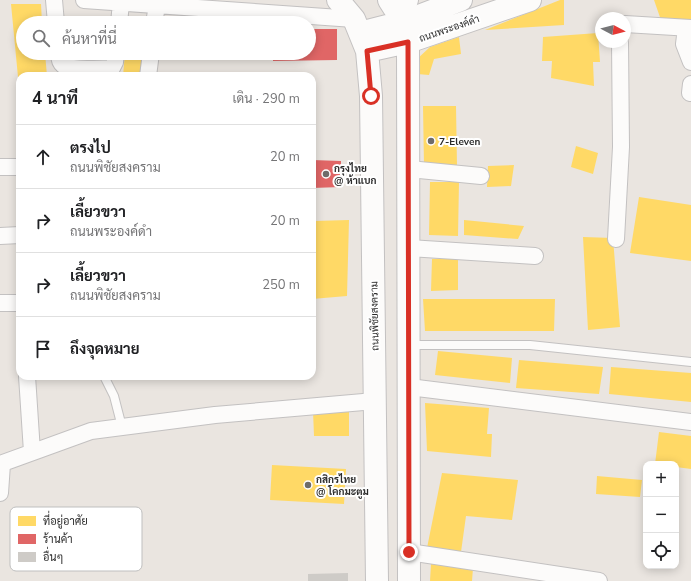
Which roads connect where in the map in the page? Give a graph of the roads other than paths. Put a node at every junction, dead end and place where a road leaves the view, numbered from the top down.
1 (54, 0) edge
2 (84, 0) edge
3 (338, 0) edge
4 (389, 0) edge
5 (410, 0) edge
6 (461, 0) edge
7 (530, 0) edge
8 (121, 3) junction
9 (156, 6) junction
10 (55, 16) edge
11 (120, 16) edge
12 (155, 16) edge
13 (229, 16) edge
14 (631, 24) edge
15 (316, 28) edge
16 (688, 28) edge
17 (406, 32) junction
18 (360, 34) junction
19 (620, 48) edge
20 (60, 60) edge
21 (116, 60) edge
22 (150, 60) edge
23 (691, 62) edge
24 (149, 72) edge
25 (0, 167) edge
26 (16, 167) edge
27 (409, 169) junction
28 (481, 176) dead end
29 (16, 235) edge
30 (0, 236) edge
31 (616, 239) dead end
32 (409, 248) junction
33 (535, 256) dead end
34 (0, 303) edge
35 (16, 303) edge
36 (409, 345) junction
37 (691, 362) edge
38 (27, 380) edge
39 (106, 380) edge
40 (409, 387) junction
41 (375, 401) junction
42 (691, 422) edge
43 (122, 427) junction
44 (32, 452) junction
45 (1, 464) edge
46 (0, 493) edge
47 (409, 552) junction
48 (377, 581) edge
49 (409, 581) edge
50 (599, 581) edge

1 - 10 street
2 - 8 street
3 - 18 main road
4 - 17 main road
5 - 17 street
6 - 17 main road, ถนนพระองค์ดำ
7 - 17 main road, ถนนพระองค์ดำ
8 - 9 street
8 - 11 street
9 - 12 street
9 - 13 street
14 - 16 street
15 - 18 street
16 - 23 street
17 - 18 main road, ถนนพระองค์ดำ
17 - 27 main road
18 - 41 main road, ถนนพิชัยสงคราม
19 - 31 street
20 - 21 street
22 - 24 street
25 - 26 street
27 - 28 street
27 - 32 main road
29 - 30 street
32 - 33 street
32 - 36 main road
34 - 35 street
36 - 37 lane
36 - 40 main road
38 - 44 street
39 - 43 lane
40 - 42 street
40 - 47 main road
41 - 43 street
41 - 48 main road, ถนนพิชัยสงคราม
43 - 44 street
44 - 45 street
45 - 46 street
47 - 49 main road
47 - 50 street

